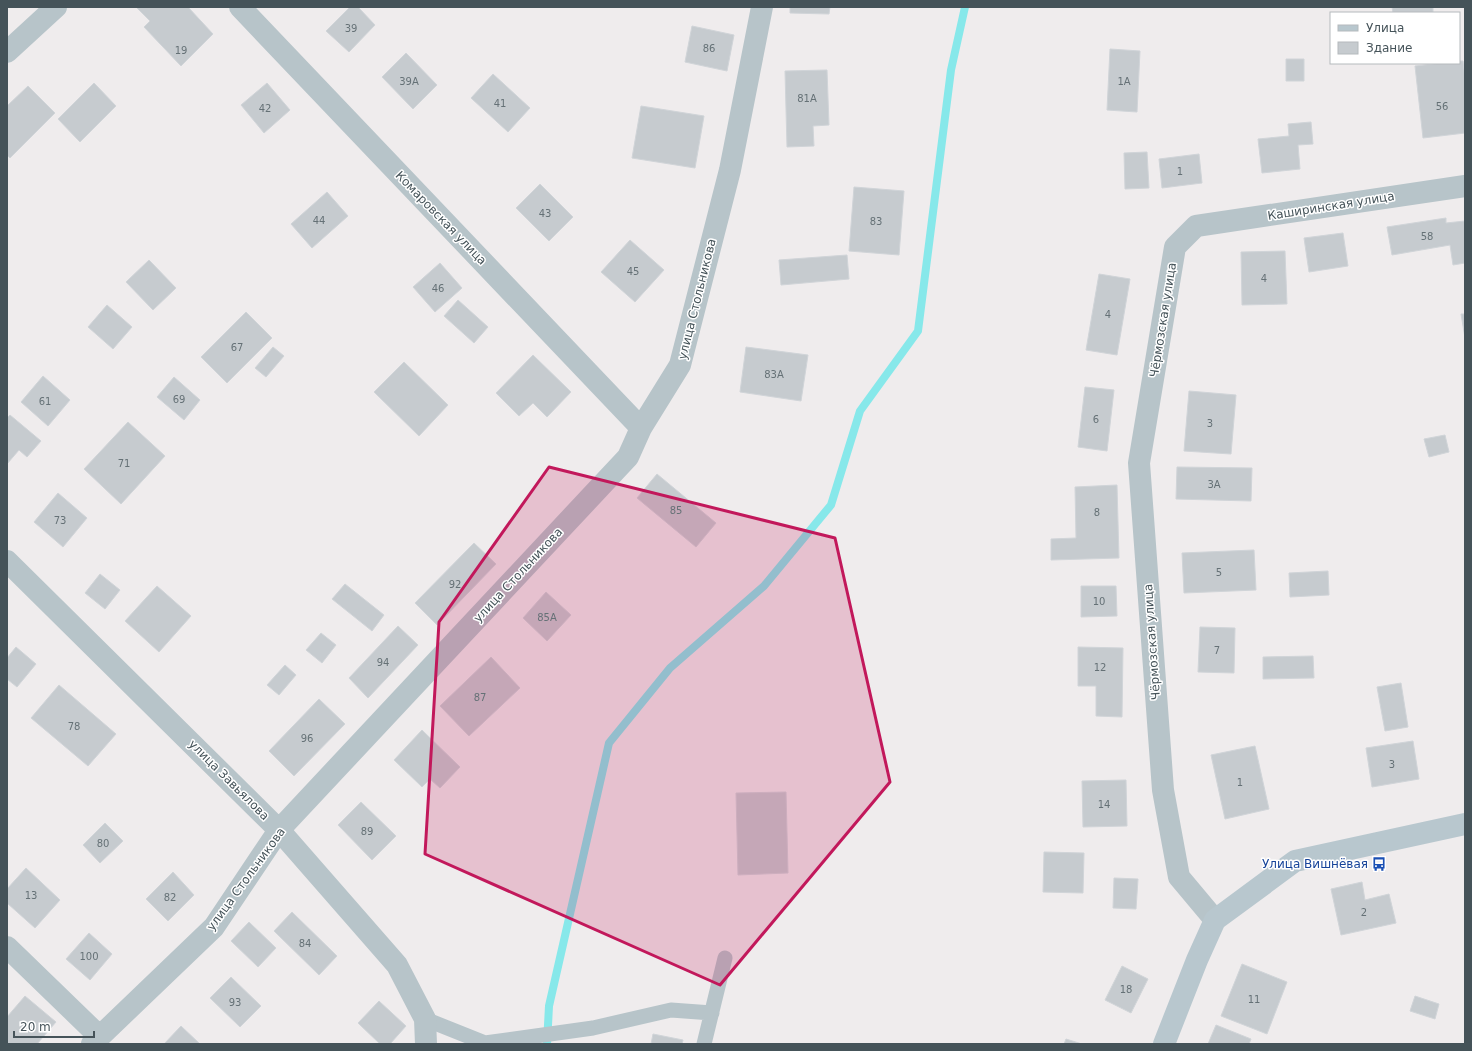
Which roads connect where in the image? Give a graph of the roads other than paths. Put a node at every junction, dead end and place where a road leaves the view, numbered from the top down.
1 (56, 7) edge
2 (240, 7) edge
3 (762, 7) edge
4 (7, 52) edge
5 (1465, 186) edge
6 (1196, 226) joint
7 (642, 428) junction
8 (7, 561) edge
9 (1465, 824) edge
10 (279, 830) junction
11 (1215, 920) junction
12 (7, 948) edge
13 (725, 958) dead end
14 (712, 1013) junction
15 (425, 1019) junction
16 (95, 1040) edge
17 (426, 1044) edge
18 (704, 1044) edge
19 (1164, 1044) edge

1 - 4 street
2 - 7 street, Комаровская улица
3 - 7 street, улица Стольникова
5 - 6 street, Каширинская улица
6 - 11 street, Чёрмозская улица
7 - 10 street, улица Стольникова
8 - 10 street, улица Завьялова
9 - 11 street
10 - 15 street, улица Завьялова
10 - 16 street, улица Стольникова
11 - 19 street
12 - 16 street
13 - 14 lane
14 - 15 lane
14 - 18 lane
15 - 17 street

